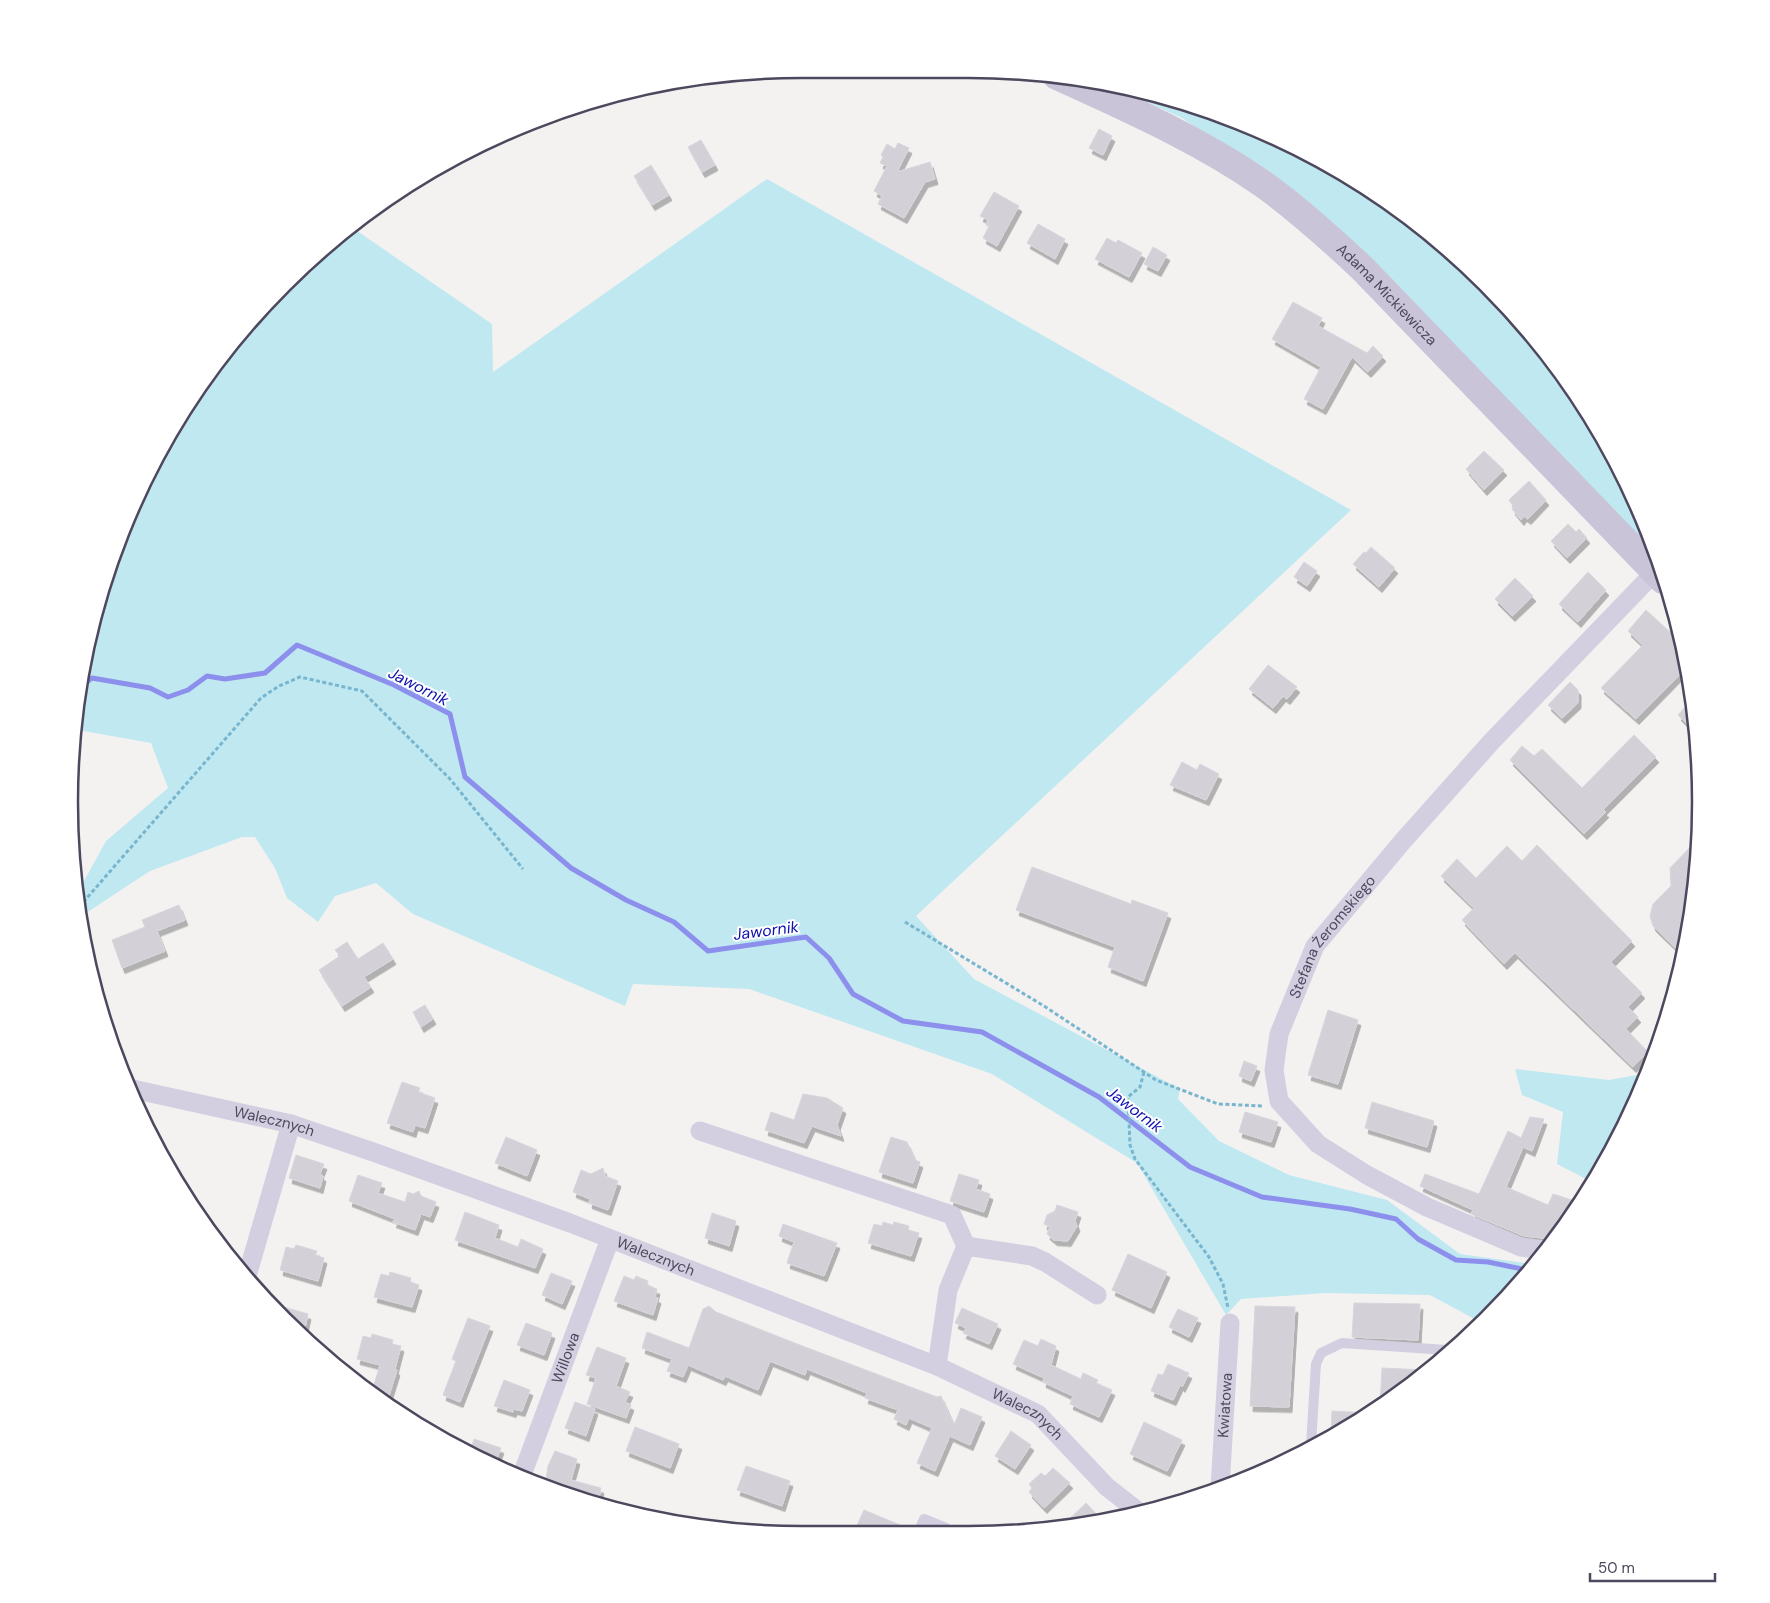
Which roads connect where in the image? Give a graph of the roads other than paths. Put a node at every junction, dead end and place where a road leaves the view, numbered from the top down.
1 (1078, 86) edge
2 (1655, 572) edge
3 (1657, 578) edge
4 (138, 1090) edge
5 (291, 1124) junction
6 (700, 1131) dead end
7 (610, 1240) junction
8 (966, 1246) junction
9 (1537, 1249) edge
10 (249, 1269) edge
11 (1097, 1295) dead end
12 (1230, 1323) road end
13 (1442, 1350) edge
14 (937, 1366) junction
15 (1311, 1439) edge
16 (524, 1470) edge
17 (1220, 1480) edge
18 (1130, 1507) edge
19 (921, 1526) edge
20 (942, 1526) edge

1 - 2 street, Adama Mickiewicza
3 - 9 street, Stefana Żeromskiego
4 - 5 street, Walecznych
5 - 7 street, Walecznych
5 - 10 street
6 - 8 street
7 - 14 street, Walecznych
7 - 16 street, Willowa
8 - 11 street
8 - 14 street
12 - 17 street, Kwiatowa
13 - 15 lane
14 - 18 street, Walecznych
19 - 20 lane

